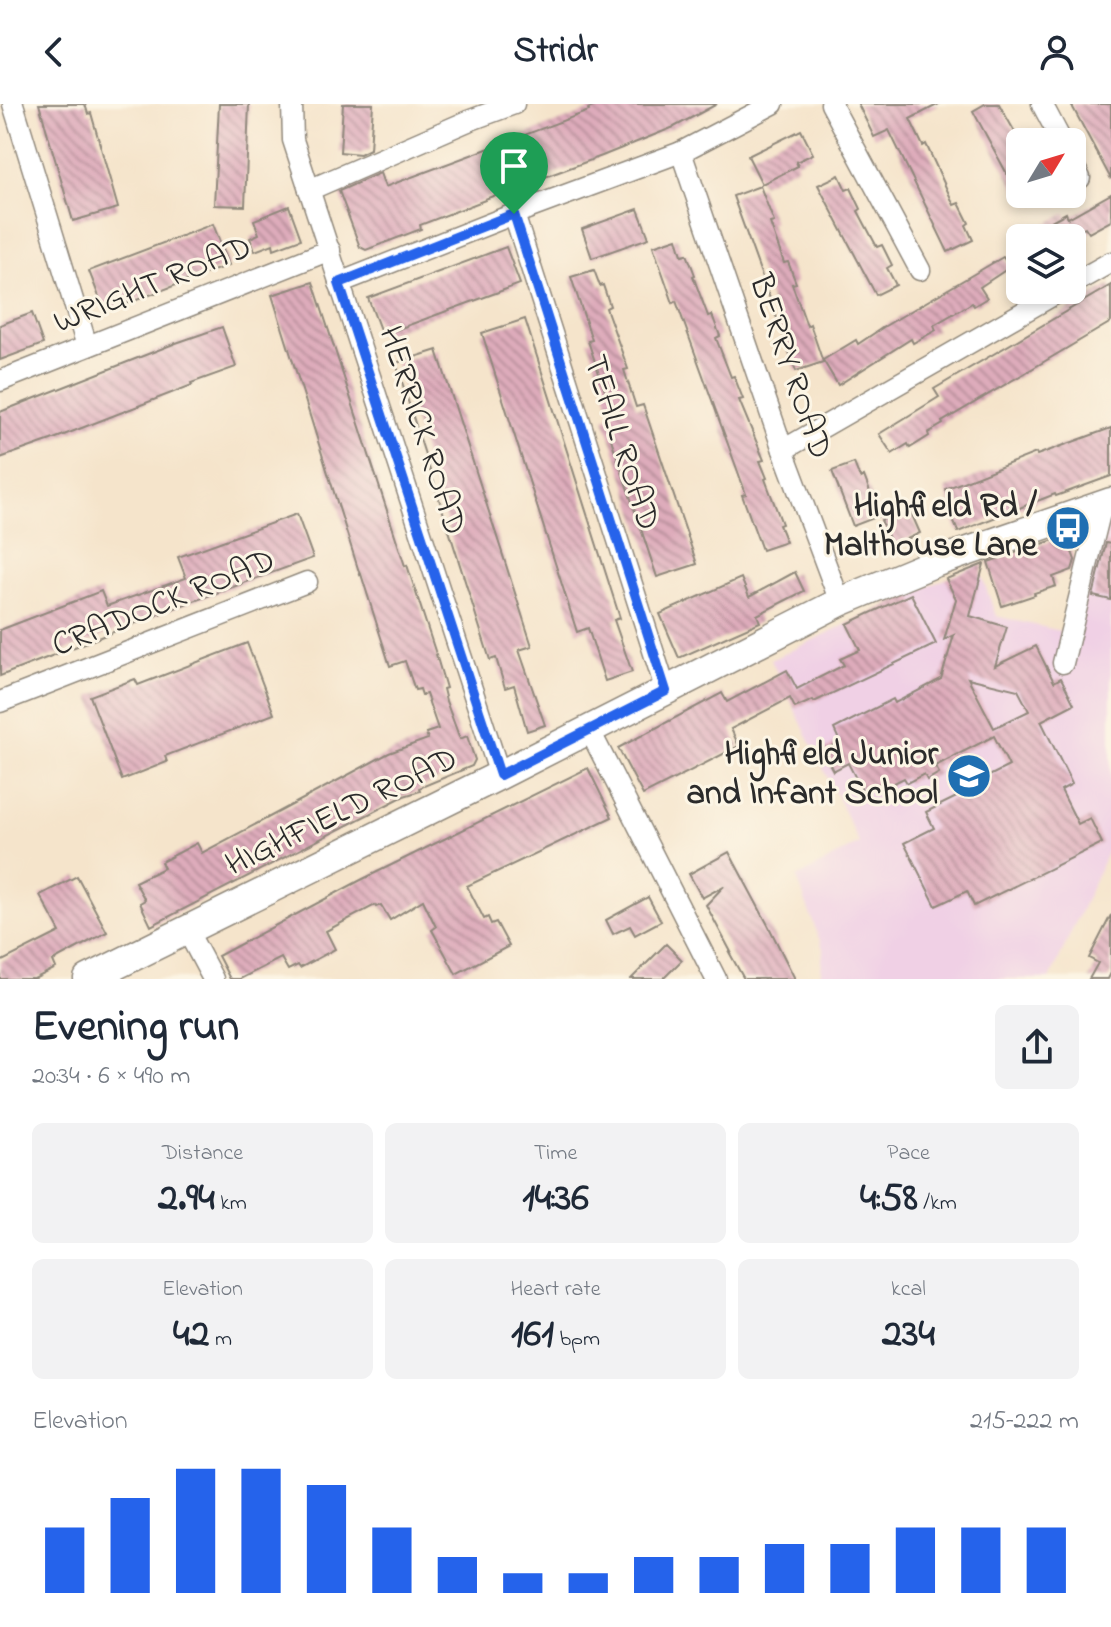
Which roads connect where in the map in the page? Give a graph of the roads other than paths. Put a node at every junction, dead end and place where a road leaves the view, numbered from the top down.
1 (13, 104) edge
2 (292, 104) edge
3 (514, 104) edge
4 (773, 104) edge
5 (831, 104) edge
6 (1042, 104) edge
7 (465, 113) edge
8 (1055, 128) edge
9 (681, 152) junction
10 (309, 190) junction
11 (514, 214) junction
12 (330, 250) junction
13 (1111, 262) edge
14 (920, 270) dead end
15 (1086, 276) edge
16 (339, 283) junction
17 (1038, 304) edge
18 (87, 346) junction
19 (0, 381) edge
20 (783, 450) junction
21 (1107, 504) edge
22 (307, 582) dead end
23 (840, 602) junction
24 (1063, 663) dead end
25 (666, 691) junction
26 (0, 702) edge
27 (589, 729) junction
28 (500, 775) junction
29 (187, 930) junction
30 (712, 977) edge
31 (88, 979) edge
32 (213, 979) edge

1 - 18 street
2 - 10 street, HERRICK ROAD
3 - 7 street
4 - 9 street
5 - 14 street
6 - 8 street
7 - 10 street
9 - 11 street
9 - 20 street, BERRY ROAD
10 - 12 street, HERRICK ROAD
11 - 16 street
11 - 25 street, TEALL ROAD
12 - 16 street, HERRICK ROAD
12 - 18 street, WRIGHT ROAD
13 - 15 street
16 - 28 street, HERRICK ROAD
17 - 20 street
18 - 19 street, WRIGHT ROAD
20 - 23 street, BERRY ROAD
21 - 23 main road, HIGHFIELD ROAD
21 - 24 street
22 - 26 street, CRADOCK ROAD
23 - 25 main road, HIGHFIELD ROAD
25 - 27 main road, HIGHFIELD ROAD
27 - 28 main road, HIGHFIELD ROAD
27 - 30 street
28 - 29 main road, HIGHFIELD ROAD
29 - 31 main road, HIGHFIELD ROAD
29 - 32 street

